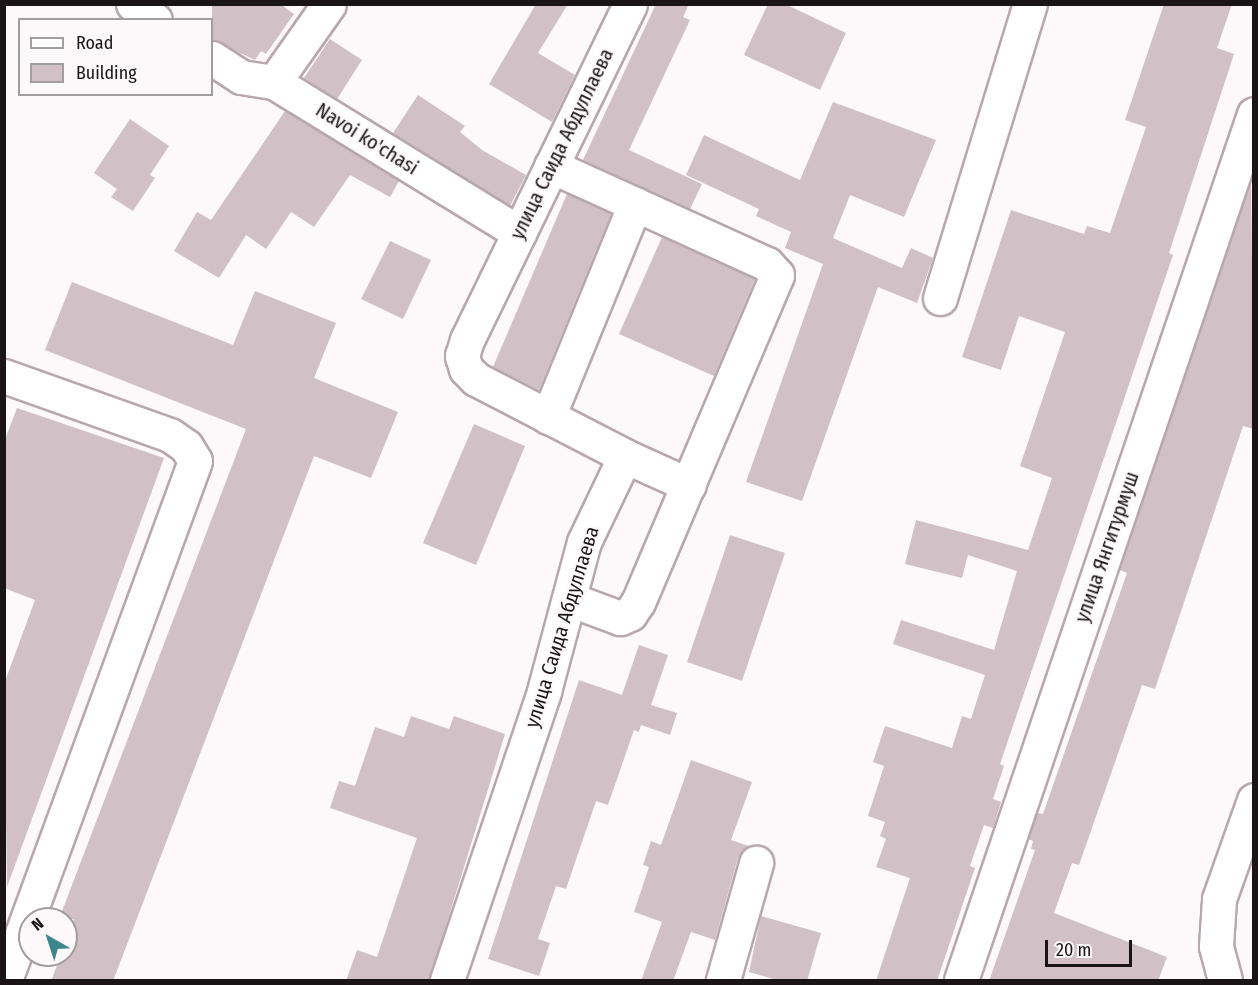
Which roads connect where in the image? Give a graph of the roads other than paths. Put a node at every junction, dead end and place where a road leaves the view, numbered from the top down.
1 (134, 4) edge
2 (328, 4) edge
3 (630, 4) edge
4 (1030, 4) edge
5 (153, 18) edge
6 (213, 59) edge
7 (274, 82) junction
8 (1254, 114) edge
9 (551, 166) junction
10 (635, 204) junction
11 (519, 233) junction
12 (940, 298) dead end
13 (4, 376) edge
14 (548, 417) junction
15 (625, 456) junction
16 (689, 485) junction
17 (569, 599) junction
18 (1254, 800) edge
19 (756, 863) dead end
20 (5, 981) edge
21 (447, 981) edge
22 (723, 981) edge
23 (961, 981) edge
24 (1225, 981) edge

1 - 5 street
2 - 7 street
3 - 9 street, улица Саида Абдуллаева
4 - 12 street
6 - 7 street, Navoi ko'chasi
7 - 11 street, Navoi ko'chasi
8 - 23 street, улица Янгитурмуш
9 - 10 street
9 - 11 street, улица Саида Абдуллаева
10 - 14 street
10 - 16 street
11 - 14 street, улица Саида Абдуллаева
13 - 20 street
14 - 15 street, улица Саида Абдуллаева
15 - 16 street
15 - 17 street, улица Саида Абдуллаева
16 - 17 street
17 - 21 street, улица Саида Абдуллаева
18 - 24 street
19 - 22 street

